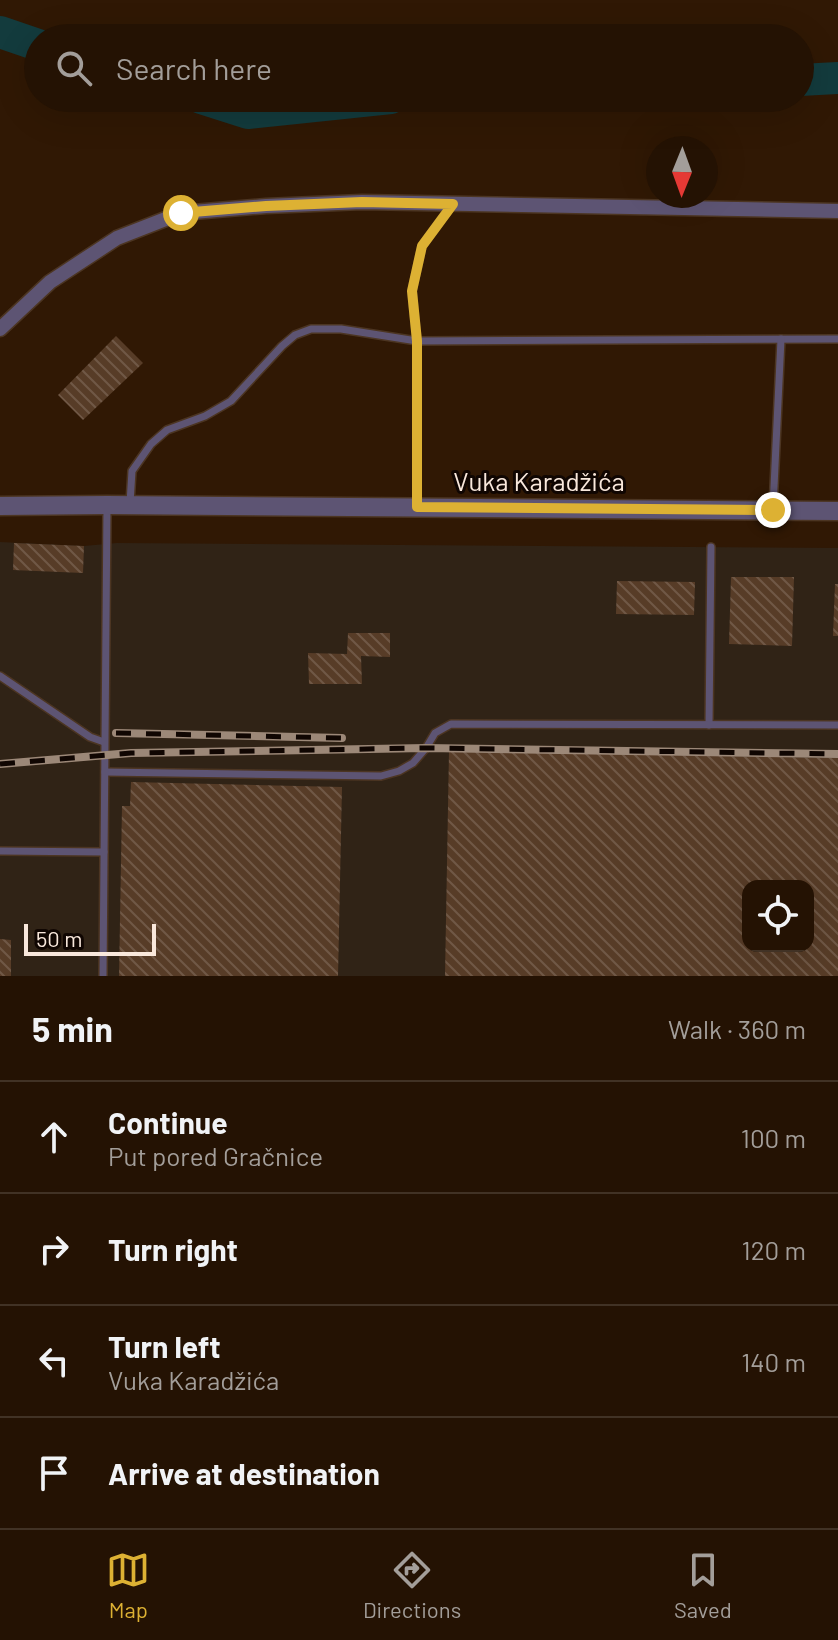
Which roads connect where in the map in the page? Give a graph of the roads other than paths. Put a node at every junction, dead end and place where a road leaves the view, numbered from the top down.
1 (453, 204) junction
2 (838, 211) edge
3 (0, 329) edge
4 (781, 339) junction
5 (838, 339) edge
6 (417, 341) junction
7 (107, 505) junction
8 (130, 505) junction
9 (0, 506) edge
10 (417, 507) junction
11 (773, 510) junction
12 (838, 511) edge
13 (711, 547) dead end
14 (0, 676) edge
15 (709, 725) junction
16 (838, 725) edge
17 (104, 742) junction
18 (105, 772) junction
19 (0, 851) edge
20 (104, 852) junction
21 (103, 976) edge

1 - 2 street
1 - 3 street
1 - 6 lane
4 - 5 lane
4 - 6 lane
4 - 11 lane
6 - 8 lane
6 - 10 lane
7 - 8 street, Vuka Karadžića
7 - 9 street, Vuka Karadžića
7 - 17 lane
8 - 10 street, Vuka Karadžića
10 - 11 street, Vuka Karadžića
11 - 12 street, Vuka Karadžića
13 - 15 lane
14 - 17 lane
15 - 16 lane
15 - 18 lane
17 - 18 lane
18 - 20 lane
19 - 20 lane
20 - 21 lane

